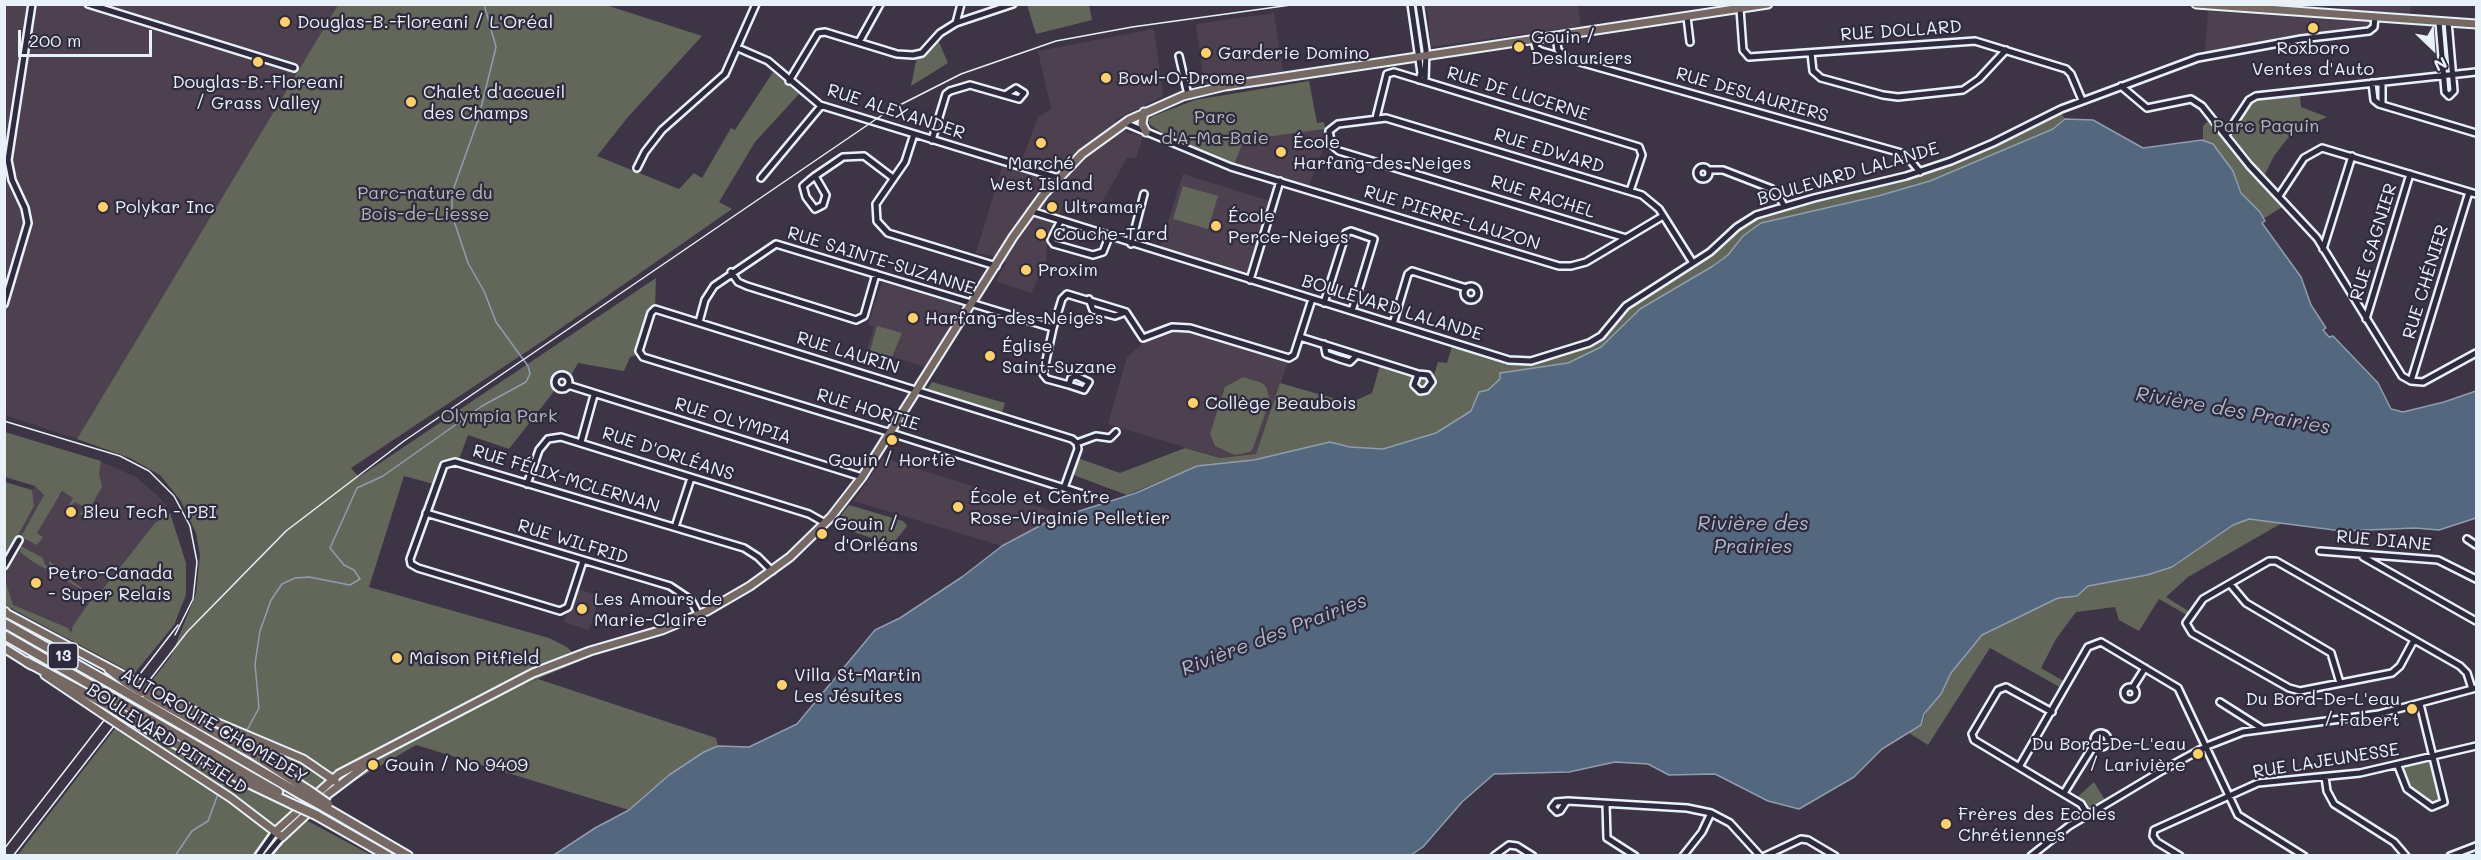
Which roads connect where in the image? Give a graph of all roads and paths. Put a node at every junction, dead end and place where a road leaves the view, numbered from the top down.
1 (32, 4) edge
2 (88, 4) edge
3 (756, 4) edge
4 (880, 4) edge
5 (961, 4) edge
6 (1015, 4) edge
7 (1411, 4) edge
8 (1419, 4) edge
9 (1768, 4) edge
10 (2196, 4) edge
11 (1740, 9) junction
12 (1687, 17) junction
13 (2375, 17) junction
14 (956, 22) junction
15 (2439, 22) junction
16 (2448, 22) junction
17 (2476, 24) edge
18 (1556, 37) junction
19 (1534, 40) junction
20 (859, 42) junction
21 (1690, 42) dead end
22 (738, 48) junction
23 (2006, 50) junction
24 (1811, 53) junction
25 (1179, 56) dead end
26 (1422, 57) junction
27 (1568, 57) junction
28 (294, 68) dead end
29 (2476, 72) edge
30 (2453, 75) junction
31 (2443, 76) junction
32 (789, 81) junction
33 (1422, 81) junction
34 (2382, 82) junction
35 (2372, 84) junction
36 (2121, 86) junction
37 (1005, 95) dead end
38 (1188, 95) junction
39 (2082, 100) junction
40 (2382, 105) junction
41 (821, 106) junction
42 (1144, 112) junction
43 (1376, 118) junction
44 (1125, 123) junction
45 (1330, 128) joint
46 (1146, 132) junction
47 (2476, 133) edge
48 (914, 134) junction
49 (2226, 135) junction
50 (932, 140) junction
51 (2352, 156) junction
52 (637, 168) dead end
53 (1709, 170) dead end
54 (1920, 172) junction
55 (2410, 174) junction
56 (815, 176) junction
57 (1058, 177) junction
58 (761, 178) dead end
59 (893, 178) junction
60 (1280, 181) junction
61 (1630, 191) junction
62 (2469, 192) junction
63 (1144, 194) dead end
64 (2476, 194) edge
65 (2279, 196) junction
66 (1784, 206) junction
67 (1031, 212) junction
68 (1663, 216) junction
69 (1060, 222) junction
70 (1109, 237) junction
71 (1626, 238) junction
72 (1131, 244) junction
73 (2323, 249) junction
74 (1693, 263) junction
75 (996, 266) junction
76 (731, 272) junction
77 (876, 274) junction
78 (1250, 280) junction
79 (1466, 288) dead end
80 (1312, 299) junction
81 (1324, 303) junction
82 (4, 304) edge
83 (973, 304) junction
84 (1352, 311) junction
85 (2366, 319) junction
86 (699, 322) junction
87 (1393, 324) junction
88 (1053, 328) junction
89 (1300, 337) junction
90 (2476, 353) edge
91 (640, 354) joint
92 (1418, 374) dead end
93 (2411, 381) junction
94 (568, 385) dead end
95 (1069, 386) dead end
96 (918, 391) junction
97 (594, 395) junction
98 (1116, 432) dead end
99 (891, 433) junction
100 (581, 442) junction
101 (1077, 443) junction
102 (862, 477) junction
103 (691, 478) junction
104 (527, 483) junction
105 (1064, 488) junction
106 (1089, 496) dead end
107 (426, 513) junction
108 (825, 523) junction
109 (675, 527) junction
110 (2467, 539) dead end
111 (19, 540) dead end
112 (2476, 545) edge
113 (2320, 550) dead end
114 (2360, 555) junction
115 (583, 561) junction
116 (4, 566) edge
117 (772, 572) junction
118 (2476, 579) edge
119 (2230, 584) junction
120 (5, 612) edge
121 (699, 615) junction
122 (2476, 621) edge
123 (4, 623) edge
124 (4, 635) edge
125 (2414, 640) junction
126 (4, 648) edge
127 (27, 662) junction
128 (2145, 668) junction
129 (109, 669) joint
130 (2340, 683) junction
131 (2133, 687) dead end
132 (2474, 689) edge
133 (146, 695) junction
134 (2220, 702) dead end
135 (2420, 704) junction
136 (2052, 712) junction
137 (2260, 729) junction
138 (2095, 743) dead end
139 (2206, 746) junction
140 (2476, 746) edge
141 (376, 757) junction
142 (211, 758) junction
143 (2433, 758) junction
144 (2398, 766) junction
145 (2019, 767) junction
146 (2325, 777) junction
147 (333, 778) junction
148 (339, 785) junction
149 (305, 792) junction
150 (2064, 793) junction
151 (2229, 795) junction
152 (1566, 802) dead end
153 (1606, 804) junction
154 (1711, 813) junction
155 (2087, 814) junction
156 (275, 832) junction
157 (282, 837) junction
158 (2476, 846) edge
159 (258, 855) edge
160 (266, 855) edge
161 (388, 855) edge
162 (408, 855) edge
163 (1494, 855) edge
164 (1533, 855) edge
165 (1635, 855) edge
166 (1683, 855) edge
167 (1760, 855) edge
168 (1765, 855) edge
169 (1835, 855) edge
170 (2031, 855) edge
171 (2180, 855) edge
172 (2304, 855) edge
173 (2406, 855) edge
174 (2450, 855) edge

1 - 82 street
2 - 28 street
3 - 22 street
4 - 20 street
5 - 14 street
6 - 14 street
7 - 26 street
8 - 26 street
9 - 11 main road
10 - 13 main road
11 - 12 main road
11 - 24 street, RUE DOLLARD
12 - 18 main road
12 - 21 street
13 - 15 main road
13 - 36 street, BOULEVARD LALANDE
14 - 20 street
15 - 16 main road
15 - 31 street
16 - 17 main road
16 - 30 street
18 - 19 main road
18 - 27 street
19 - 26 main road
19 - 27 street, RUE DESLAURIERS
20 - 32 street
22 - 32 street, RUE ALEXANDER
22 - 52 street
23 - 24 street, RUE DOLLARD
23 - 24 street
23 - 39 street, RUE DOLLARD
25 - 38 street
26 - 33 street
26 - 38 main road
27 - 54 street, RUE DESLAURIERS
29 - 30 street
30 - 31 street
30 - 31 street
31 - 34 street
32 - 41 street, RUE ALEXANDER
33 - 43 street, RUE DE LUCERNE
33 - 61 street, RUE DE LUCERNE
34 - 35 street
34 - 40 street
35 - 40 street
35 - 49 street
36 - 39 street, BOULEVARD LALANDE
36 - 49 street
37 - 50 street
38 - 42 main road
39 - 54 street, BOULEVARD LALANDE
40 - 47 street
41 - 48 street, RUE ALEXANDER
41 - 58 street
42 - 44 main road
42 - 46 main road
43 - 45 street, RUE EDWARD
43 - 61 street, RUE EDWARD
44 - 46 street, RUE PIERRE-LAUZON
44 - 57 main road
45 - 71 street, RUE RACHEL
46 - 60 street, RUE PIERRE-LAUZON
48 - 50 street, RUE ALEXANDER
48 - 59 street
49 - 65 street
50 - 57 street, RUE ALEXANDER
51 - 55 street
51 - 65 street
51 - 73 street
53 - 66 street
54 - 66 street, BOULEVARD LALANDE
55 - 62 street
55 - 85 street, RUE GAGNIER
56 - 56 street
56 - 59 street
57 - 67 main road
59 - 75 street
60 - 71 street, RUE PIERRE-LAUZON
60 - 78 street
61 - 68 street, RUE EDWARD
62 - 64 street
62 - 93 street, RUE CHÉNIER
63 - 72 street
65 - 73 street
66 - 74 street, BOULEVARD LALANDE
67 - 69 street, BOULEVARD LALANDE
67 - 75 main road
68 - 71 street, RUE PIERRE-LAUZON
68 - 74 street, RUE EDWARD
69 - 70 street, BOULEVARD LALANDE
69 - 70 street
70 - 72 street, BOULEVARD LALANDE
72 - 78 street, BOULEVARD LALANDE
73 - 85 street
74 - 87 street, BOULEVARD LALANDE
75 - 83 main road
76 - 77 street, RUE SAINTE-SUZANNE
76 - 77 street
76 - 86 street, RUE SAINTE-SUZANNE
77 - 83 street, RUE SAINTE-SUZANNE
78 - 80 street, BOULEVARD LALANDE
79 - 87 street
80 - 81 street, BOULEVARD LALANDE
80 - 89 street
81 - 84 street, BOULEVARD LALANDE
81 - 84 street
83 - 88 street, RUE SAINTE-SUZANNE
83 - 96 main road
84 - 87 street, BOULEVARD LALANDE
85 - 93 street
86 - 91 street, RUE LAURIN
86 - 96 street, RUE LAURIN
88 - 89 street
88 - 95 street
89 - 92 street
90 - 93 street
91 - 99 street, RUE HORTIE
94 - 97 street, RUE OLYMPIA
96 - 99 main road
96 - 101 street, RUE LAURIN
97 - 100 street
97 - 102 street, RUE OLYMPIA
98 - 101 street, RUE LAURIN
99 - 102 main road
99 - 105 street, RUE HORTIE
100 - 103 street, RUE D'ORLÉANS
100 - 104 street, RUE D'ORLÉANS
101 - 105 street
102 - 108 main road
103 - 108 street, RUE D'ORLÉANS
103 - 109 street
104 - 107 street, RUE FÉLIX-MCLERNAN
104 - 109 street, RUE FÉLIX-MCLERNAN
105 - 106 street, RUE HORTIE
107 - 115 street, RUE WILFRID
107 - 115 street, RUE FÉLIX-MCLERNAN
108 - 117 main road
109 - 117 street, RUE FÉLIX-MCLERNAN
110 - 112 street
111 - 116 street
113 - 114 street, RUE DIANE
114 - 118 street, RUE DIANE
114 - 122 street
115 - 121 street, RUE WILFRID
117 - 121 main road
119 - 125 street
119 - 130 street
119 - 130 street
120 - 129 main road, BOULEVARD PITFIELD
121 - 141 main road
123 - 133 highway, AUTOROUTE CHOMEDEY / 13, bridge
124 - 142 highway, AUTOROUTE CHOMEDEY / 13, bridge
125 - 130 street
125 - 132 street
126 - 127 main road, BOULEVARD PITFIELD
127 - 142 highway, bridge
127 - 156 main road, BOULEVARD PITFIELD, bridge
128 - 131 street
128 - 136 street
128 - 139 street
129 - 133 highway, bridge
132 - 135 street
133 - 147 main road, BOULEVARD PITFIELD
133 - 149 highway
133 - 149 highway, AUTOROUTE CHOMEDEY / 13
134 - 137 street
135 - 137 street
135 - 143 street
136 - 145 street
136 - 145 street
137 - 139 street
138 - 150 street
139 - 151 street
139 - 155 street
140 - 143 street, RUE LAJEUNESSE
141 - 147 main road
141 - 148 main road
142 - 161 highway, AUTOROUTE CHOMEDEY / 13, bridge
143 - 144 street, RUE LAJEUNESSE
143 - 144 street
144 - 146 street, RUE LAJEUNESSE
145 - 150 street
146 - 151 street, RUE LAJEUNESSE
146 - 173 street
147 - 148 main road, BOULEVARD PITFIELD
147 - 156 main road
148 - 157 main road
149 - 162 highway, AUTOROUTE CHOMEDEY / 13, bridge
150 - 155 street
151 - 171 street, RUE LAJEUNESSE
151 - 172 street
152 - 153 street
153 - 154 street
153 - 165 street
154 - 166 street
154 - 167 street
155 - 170 street
156 - 157 main road, BOULEVARD PITFIELD
156 - 159 street
157 - 160 street
158 - 174 street
163 - 164 street
168 - 169 street

